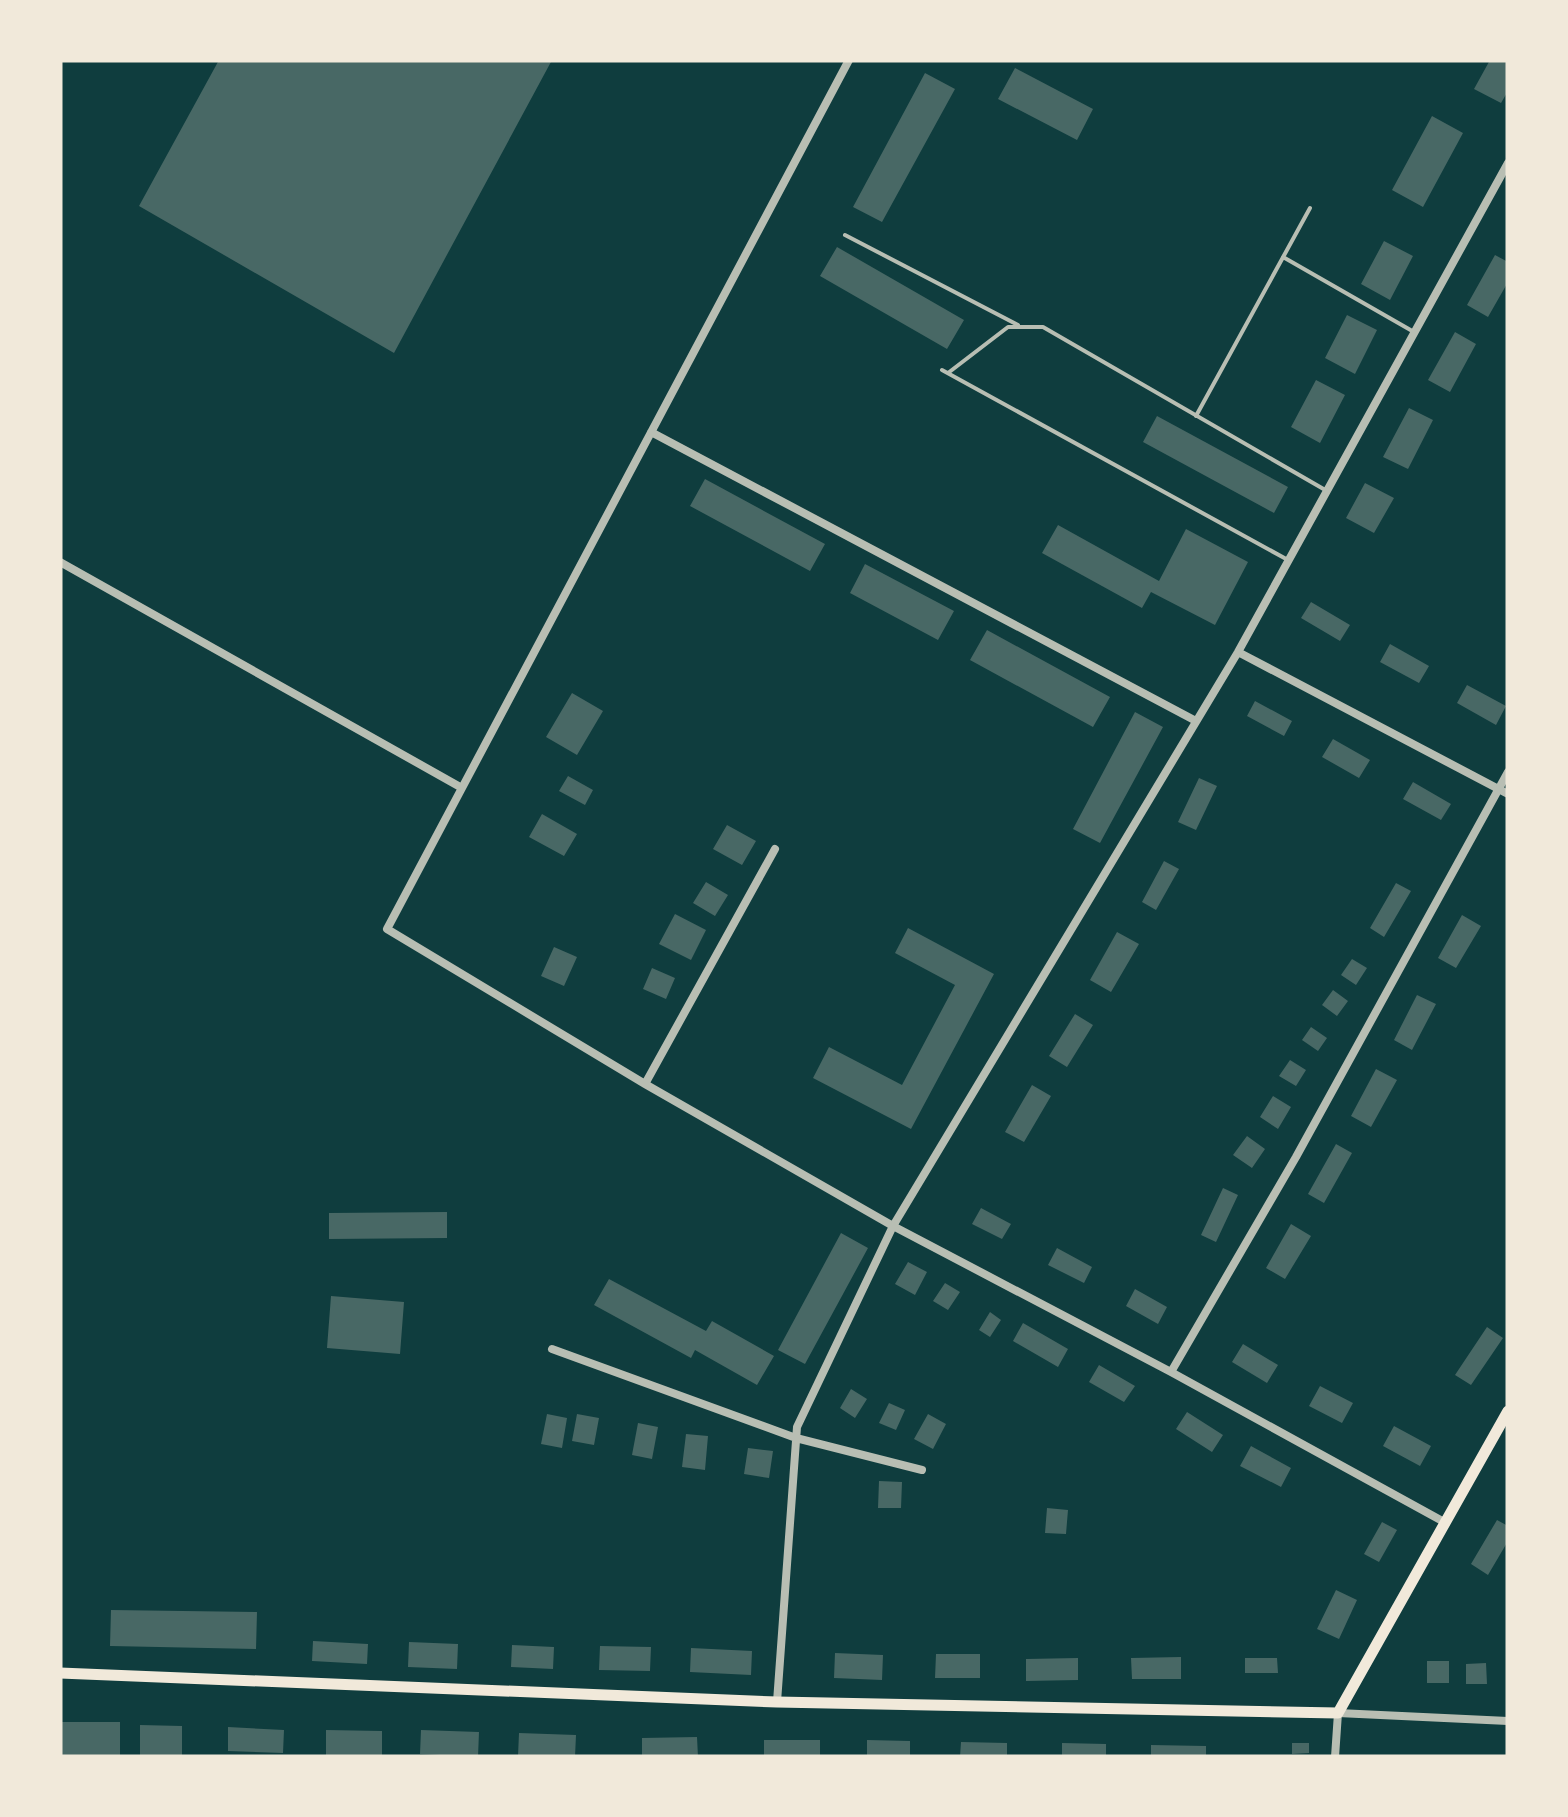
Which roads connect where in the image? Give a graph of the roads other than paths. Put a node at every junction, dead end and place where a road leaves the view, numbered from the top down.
1 (849, 60) edge
2 (1508, 163) edge
3 (1310, 208) dead end
4 (845, 235) dead end
5 (1283, 257) junction
6 (1022, 327) junction
7 (1414, 332) junction
8 (1196, 416) junction
9 (652, 432) junction
10 (1327, 491) junction
11 (1288, 560) junction
12 (60, 562) edge
13 (1238, 652) junction
14 (1196, 722) junction
15 (1508, 772) edge
16 (462, 788) junction
17 (1498, 790) junction
18 (1508, 794) edge
19 (775, 850) dead end
20 (645, 1084) junction
21 (893, 1226) junction
22 (552, 1349) dead end
23 (1171, 1372) junction
24 (1508, 1410) edge
25 (796, 1438) junction
26 (922, 1470) dead end
27 (1446, 1523) junction
28 (60, 1674) edge
29 (778, 1702) junction
30 (1338, 1713) junction
31 (1508, 1721) edge
32 (1335, 1757) edge

1 - 9 street
2 - 7 street
3 - 5 lane
4 - 6 lane
5 - 7 lane
5 - 8 lane
6 - 8 lane
6 - 11 lane
7 - 10 street
8 - 10 lane
9 - 14 street
9 - 16 street
10 - 11 street
11 - 13 street
12 - 16 street
13 - 14 street
13 - 17 street
14 - 21 street
15 - 17 street
16 - 20 street
17 - 18 street
17 - 23 street
19 - 20 street
20 - 21 street
21 - 23 street
21 - 25 street
22 - 25 street
23 - 27 street
24 - 27 main road
25 - 26 street
25 - 29 street
27 - 30 main road
28 - 29 main road
29 - 30 main road
30 - 31 street
30 - 32 street

